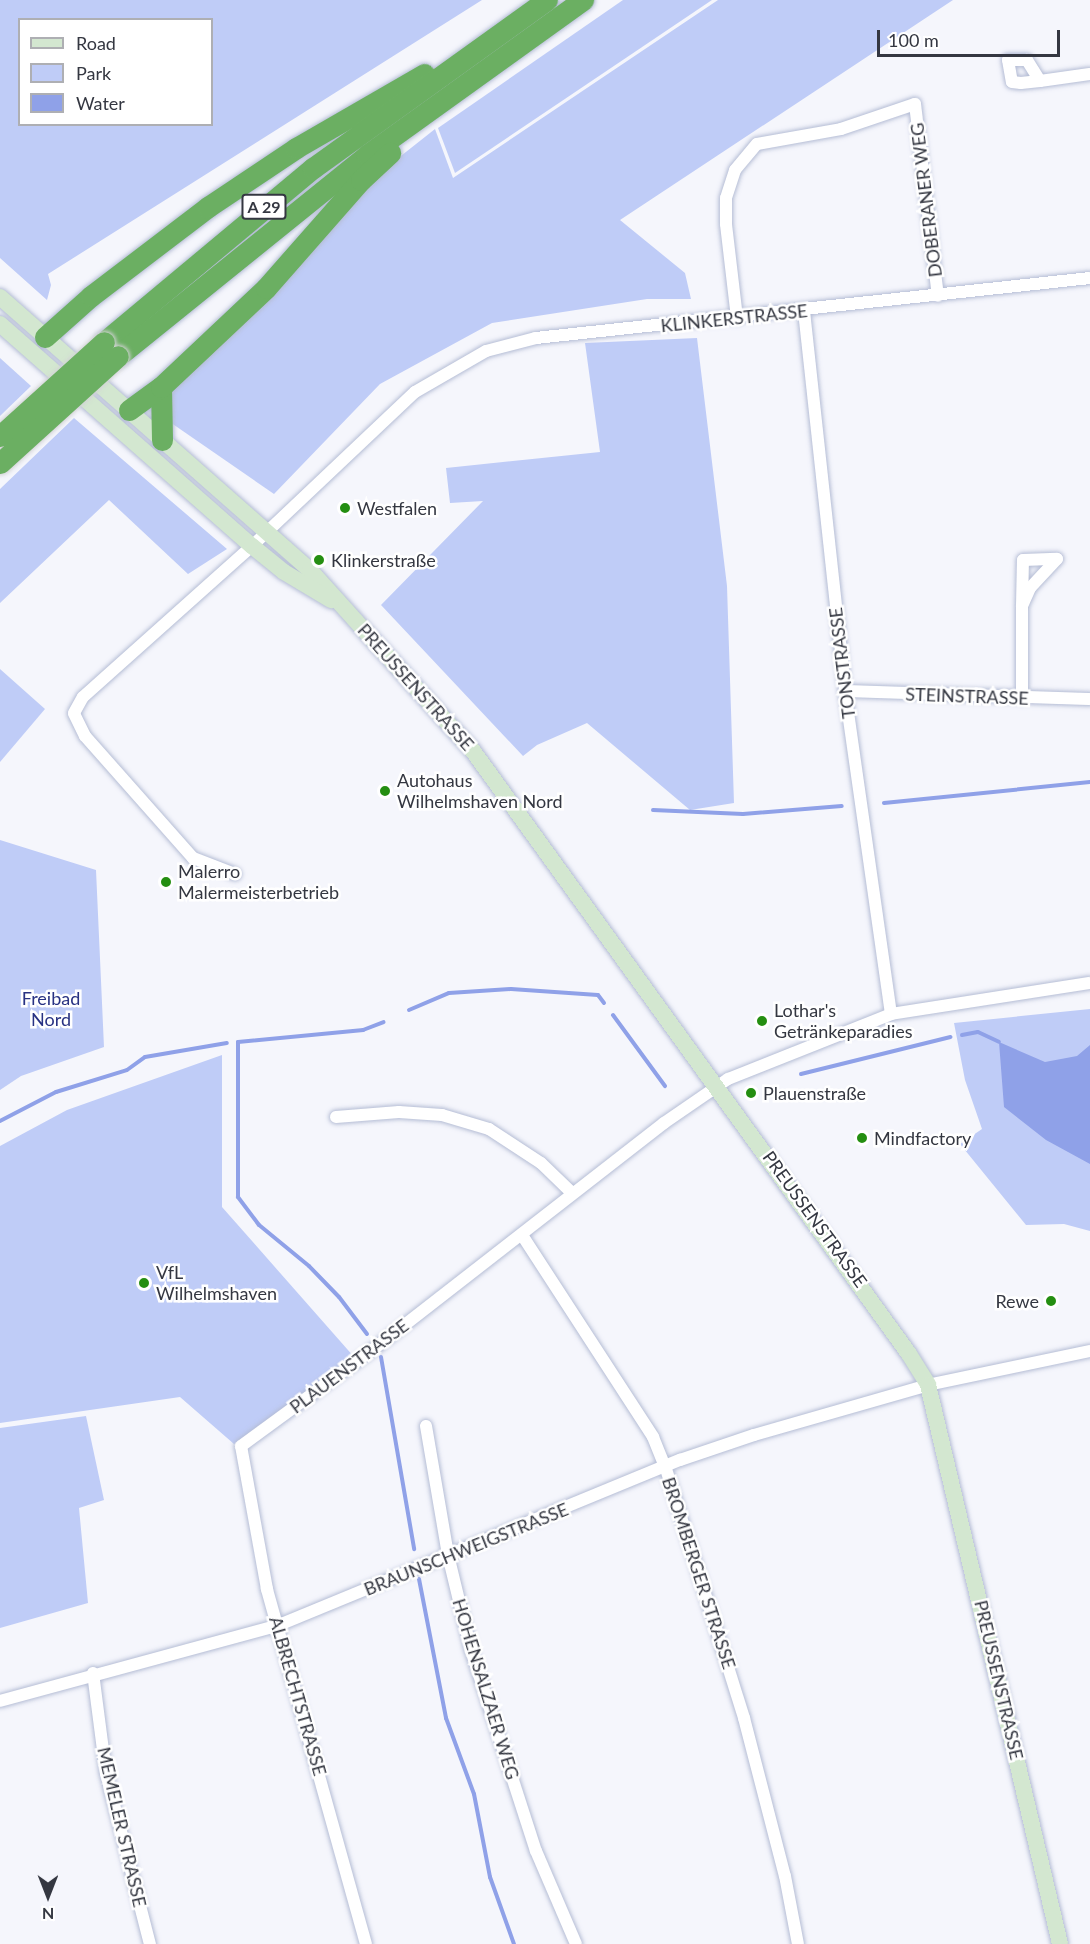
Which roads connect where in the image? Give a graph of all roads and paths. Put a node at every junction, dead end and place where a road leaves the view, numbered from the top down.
1 (547, 0) edge
2 (583, 0) edge
3 (456, 64) junction
4 (1090, 74) edge
5 (1040, 81) dead end
6 (445, 98) junction
7 (1090, 279) edge
8 (938, 296) junction
9 (0, 297) edge
10 (804, 311) junction
11 (737, 318) junction
12 (0, 324) edge
13 (45, 337) junction
14 (111, 349) junction
15 (41, 360) junction
16 (161, 387) junction
17 (129, 410) junction
18 (102, 414) junction
19 (0, 436) edge
20 (162, 441) junction
21 (0, 463) edge
22 (266, 532) junction
23 (252, 546) junction
24 (1022, 606) dead end
25 (342, 607) junction
26 (845, 691) junction
27 (1022, 698) junction
28 (1090, 699) edge
29 (235, 874) dead end
30 (1090, 983) edge
31 (891, 1014) junction
32 (716, 1086) junction
33 (336, 1117) dead end
34 (572, 1192) junction
35 (522, 1235) junction
36 (1090, 1351) edge
37 (928, 1385) junction
38 (426, 1426) dead end
39 (241, 1446) joint
40 (666, 1469) junction
41 (448, 1556) junction
42 (279, 1624) junction
43 (93, 1673) junction
44 (0, 1701) edge
45 (150, 1944) edge
46 (366, 1944) edge
47 (576, 1944) edge
48 (798, 1944) edge
49 (1060, 1944) edge

1 - 3 highway, A 29
2 - 6 highway, A 29
3 - 13 highway
3 - 14 highway, A 29
4 - 5 street
6 - 14 highway, A 29
6 - 16 highway
7 - 8 street, KLINKERSTRASSE
8 - 10 street, KLINKERSTRASSE
8 - 11 street, DOBERANER WEG
9 - 13 main road, PREUSSENSTRASSE
10 - 11 street, KLINKERSTRASSE
10 - 26 street, TONSTRASSE
11 - 22 street, KLINKERSTRASSE
12 - 15 main road, PREUSSENSTRASSE
13 - 15 main road
13 - 17 main road, PREUSSENSTRASSE
14 - 19 highway, A 29, bridge
14 - 21 highway, A 29, bridge
15 - 18 main road, PREUSSENSTRASSE
16 - 17 highway
16 - 20 highway
17 - 18 main road
17 - 20 main road, PREUSSENSTRASSE
18 - 23 main road, PREUSSENSTRASSE
20 - 22 main road, PREUSSENSTRASSE
22 - 23 street, KLINKERSTRASSE
22 - 25 main road, PREUSSENSTRASSE
23 - 25 main road, PREUSSENSTRASSE
23 - 29 street, KLINKERSTRASSE
24 - 27 street
25 - 32 main road, PREUSSENSTRASSE
26 - 27 street, STEINSTRASSE
26 - 31 street, TONSTRASSE
27 - 28 street, STEINSTRASSE
30 - 31 street, PLAUENSTRASSE
31 - 32 street, PLAUENSTRASSE
32 - 34 street, PLAUENSTRASSE
32 - 37 main road, PREUSSENSTRASSE
33 - 34 street
34 - 35 street, PLAUENSTRASSE
35 - 39 street, PLAUENSTRASSE
35 - 40 street, BROMBERGER STRASSE
36 - 37 street, BRAUNSCHWEIGSTRASSE
37 - 40 street, BRAUNSCHWEIGSTRASSE
37 - 49 main road, PREUSSENSTRASSE
38 - 41 street, HOHENSALZAER WEG
39 - 42 street, ALBRECHTSTRASSE
40 - 41 street, BRAUNSCHWEIGSTRASSE
40 - 48 street, BROMBERGER STRASSE
41 - 42 street, BRAUNSCHWEIGSTRASSE
41 - 47 street, HOHENSALZAER WEG
42 - 43 street, BRAUNSCHWEIGSTRASSE
42 - 46 street, ALBRECHTSTRASSE
43 - 44 street, BRAUNSCHWEIGSTRASSE
43 - 45 street, MEMELER STRASSE

